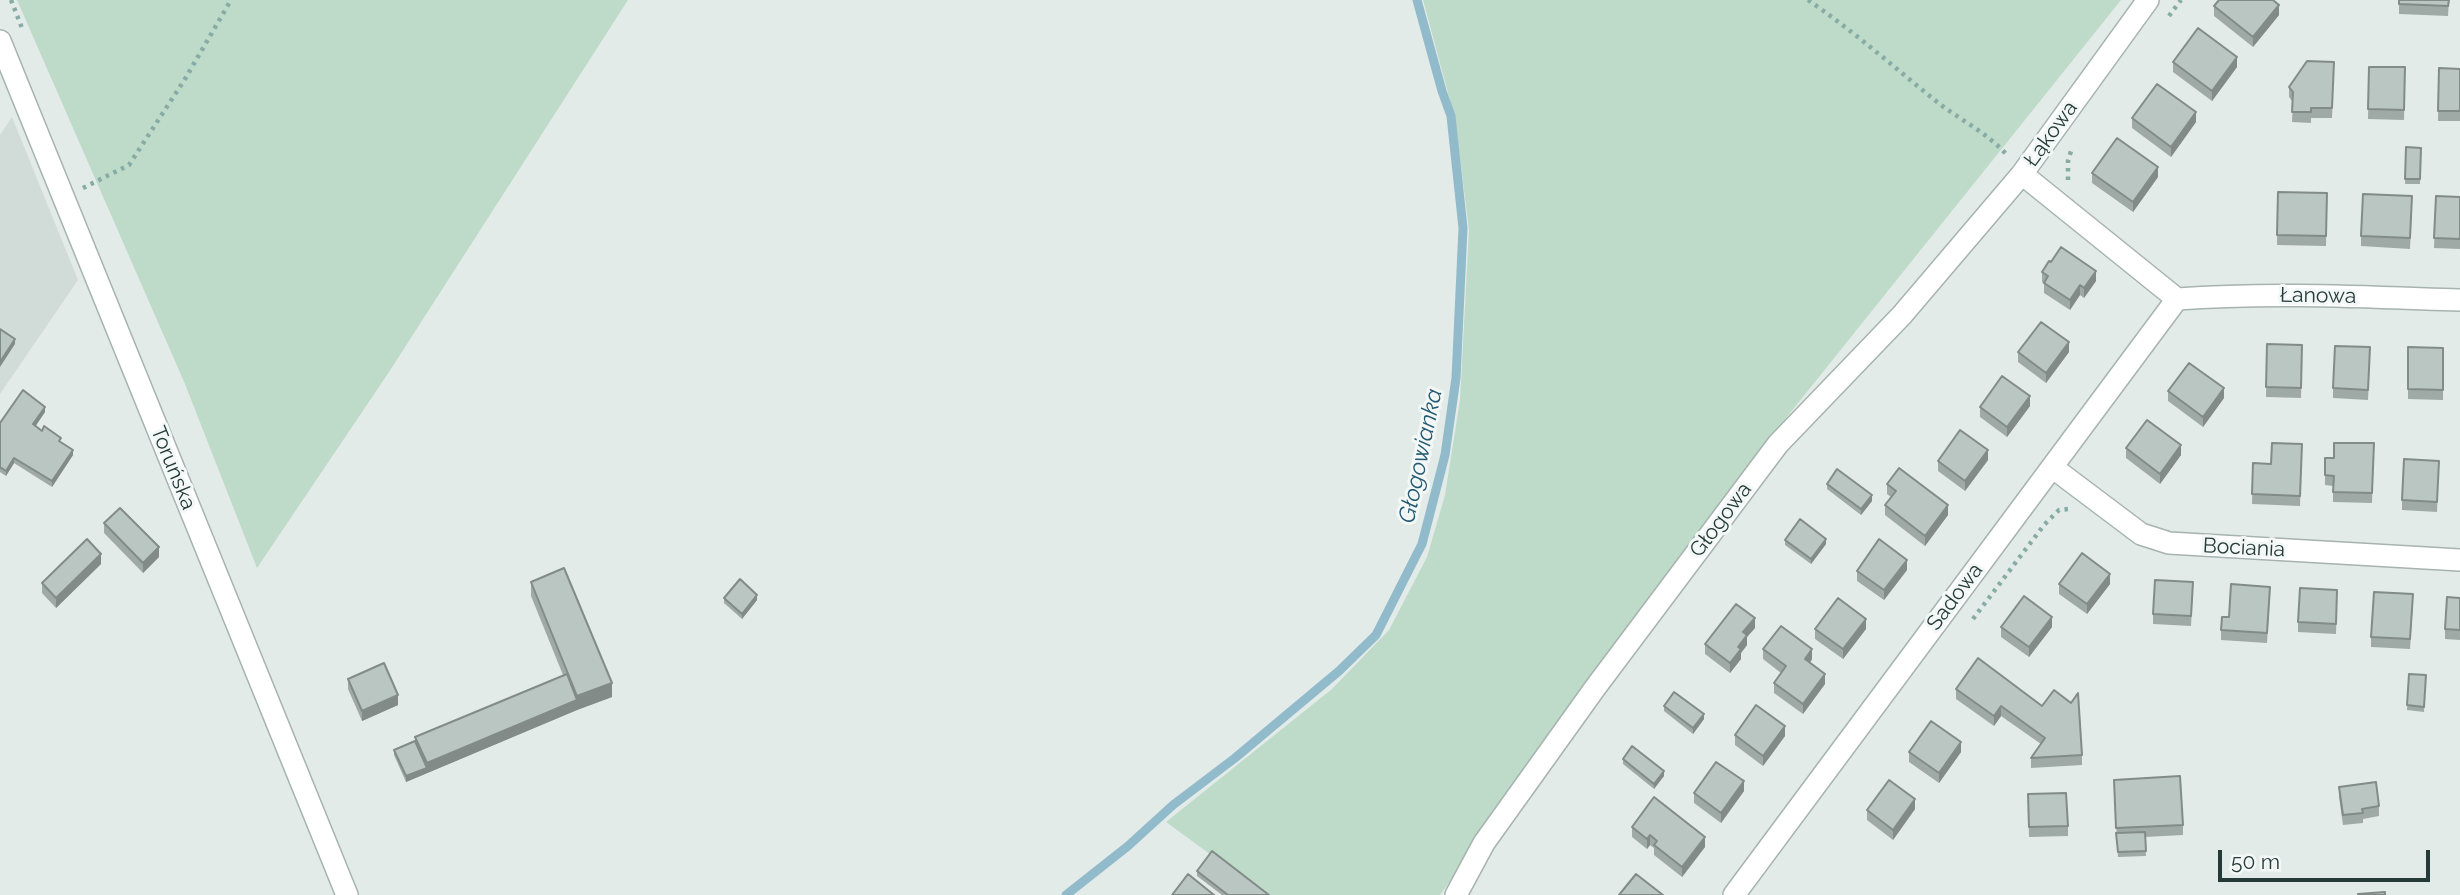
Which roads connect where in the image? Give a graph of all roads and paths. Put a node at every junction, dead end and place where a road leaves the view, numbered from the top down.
1 (231, 0) edge
2 (1808, 0) edge
3 (2148, 0) edge
4 (2181, 0) edge
5 (2165, 22) dead end
6 (0, 41) edge
7 (2078, 141) dead end
8 (2022, 174) junction
9 (2071, 190) dead end
10 (63, 197) junction
11 (2177, 299) junction
12 (2460, 300) edge
13 (2052, 467) junction
14 (2094, 499) junction
15 (2460, 560) edge
16 (1970, 623) dead end
17 (347, 895) edge
18 (1456, 895) edge
19 (1734, 895) edge

1 - 10 path
2 - 8 path
3 - 8 street, Łąkowa
4 - 5 path
6 - 10 street, Toruńska
7 - 9 path
8 - 11 street, Łąkowa
8 - 18 street, Głogowa
10 - 17 street, Toruńska
11 - 12 street, Łanowa
11 - 13 street, Sadowa
13 - 14 street, Bociania
13 - 19 street, Sadowa
14 - 15 street, Bociania
14 - 16 path

